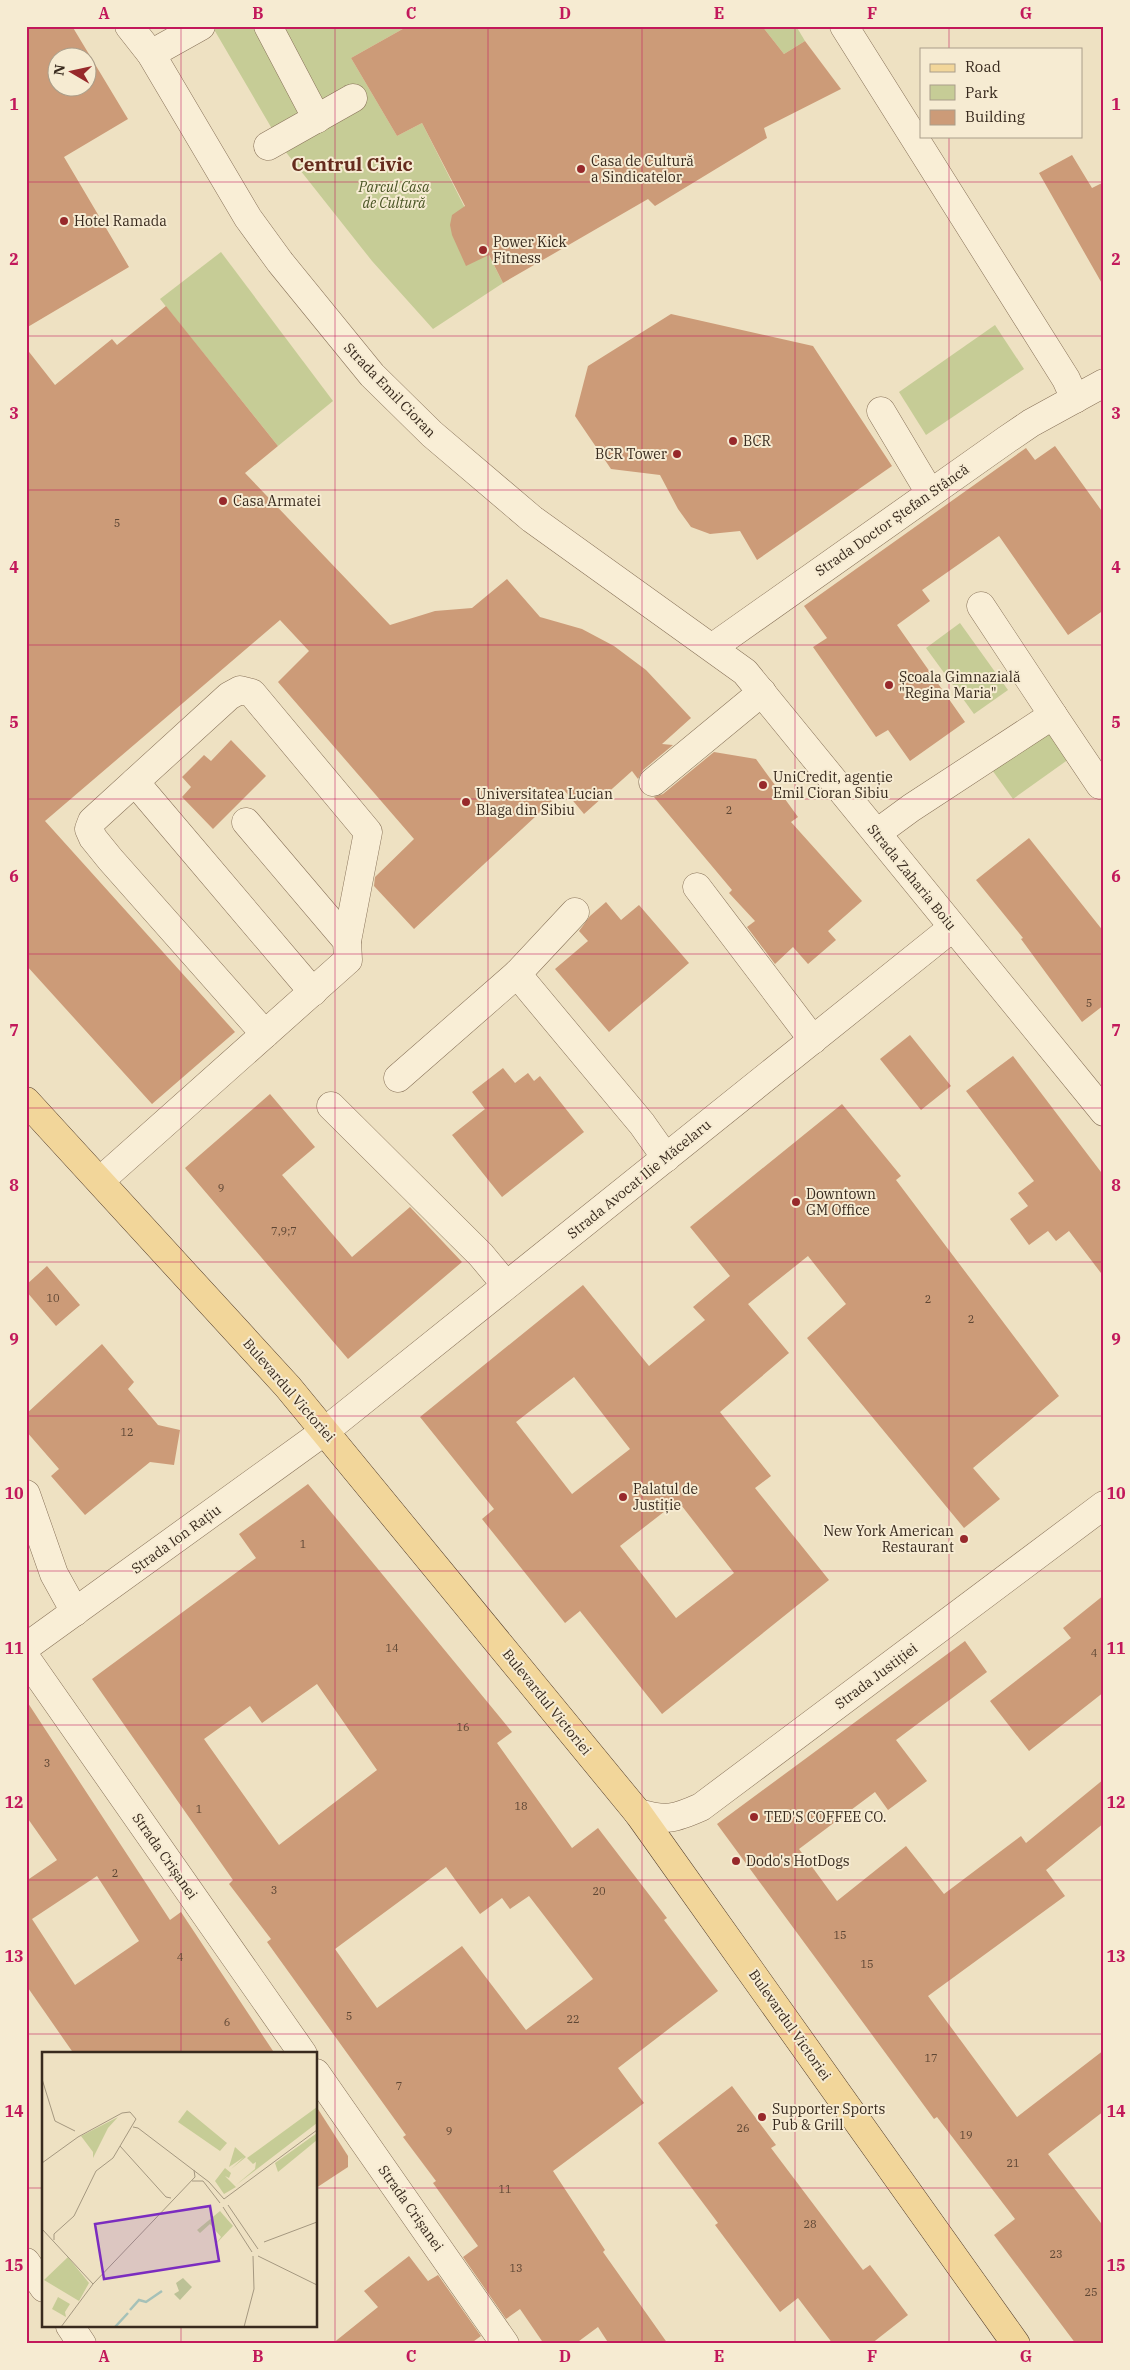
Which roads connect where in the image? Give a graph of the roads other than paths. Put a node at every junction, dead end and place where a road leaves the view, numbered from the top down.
1 (129, 26) edge
2 (142, 26) edge
3 (201, 26) edge
4 (268, 26) edge
5 (844, 26) edge
6 (151, 54) junction
7 (353, 98) dead end
8 (317, 119) junction
9 (268, 146) dead end
10 (1104, 383) edge
11 (1075, 399) junction
12 (881, 411) dead end
13 (930, 493) junction
14 (981, 606) dead end
15 (713, 648) junction
16 (762, 692) junction
17 (1053, 715) junction
18 (135, 782) junction
19 (653, 782) dead end
20 (1100, 785) dead end
21 (246, 822) dead end
22 (877, 833) junction
23 (697, 887) dead end
24 (575, 912) dead end
25 (952, 928) junction
26 (347, 941) junction
27 (517, 974) junction
28 (313, 992) junction
29 (265, 1034) junction
30 (814, 1040) junction
31 (398, 1078) dead end
32 (26, 1101) edge
33 (331, 1106) dead end
34 (1104, 1112) edge
35 (666, 1158) junction
36 (101, 1180) junction
37 (506, 1285) junction
38 (325, 1431) junction
39 (26, 1494) edge
40 (1104, 1505) edge
41 (74, 1612) junction
42 (26, 1647) edge
43 (26, 1658) edge
44 (638, 1813) junction
45 (302, 2052) edge
46 (318, 2076) edge
47 (26, 2262) edge
48 (42, 2285) edge
49 (71, 2328) edge
50 (82, 2344) edge
51 (505, 2344) edge
52 (1016, 2344) edge

1 - 6 street, Strada Emil Cioran
2 - 6 street, Strada Emil Cioran
3 - 6 street
4 - 8 street
5 - 11 street
6 - 15 street, Strada Emil Cioran
7 - 8 street
8 - 9 street
10 - 11 street, Strada Doctor Ștefan Stâncă
11 - 13 street, Strada Doctor Ștefan Stâncă
12 - 13 street
13 - 15 street, Strada Doctor Ștefan Stâncă
14 - 17 street
15 - 16 street, Strada Zaharia Boiu
16 - 19 street
16 - 22 street, Strada Zaharia Boiu
17 - 20 street
17 - 22 street
18 - 26 street
18 - 28 street
18 - 29 street
21 - 26 street
22 - 25 street, Strada Zaharia Boiu
23 - 30 street
24 - 27 street
25 - 30 street, Strada Avocat Ilie Măcelaru
25 - 34 street, Strada Zaharia Boiu
26 - 28 street
27 - 31 street
27 - 35 street
28 - 29 street
29 - 36 street
30 - 35 street, Strada Avocat Ilie Măcelaru
32 - 36 main road, Bulevardul Victoriei
33 - 37 street
35 - 37 street, Strada Avocat Ilie Măcelaru
36 - 38 main road, Bulevardul Victoriei
37 - 38 street, Strada Avocat Ilie Măcelaru
38 - 41 street, Strada Ion Rațiu
38 - 44 main road, Bulevardul Victoriei
39 - 41 street
40 - 44 street, Strada Justiției
41 - 42 street, Strada Ion Rațiu
43 - 45 street, Strada Crișanei
44 - 52 main road, Bulevardul Victoriei
46 - 51 street, Strada Crișanei
47 - 48 street
49 - 50 street

